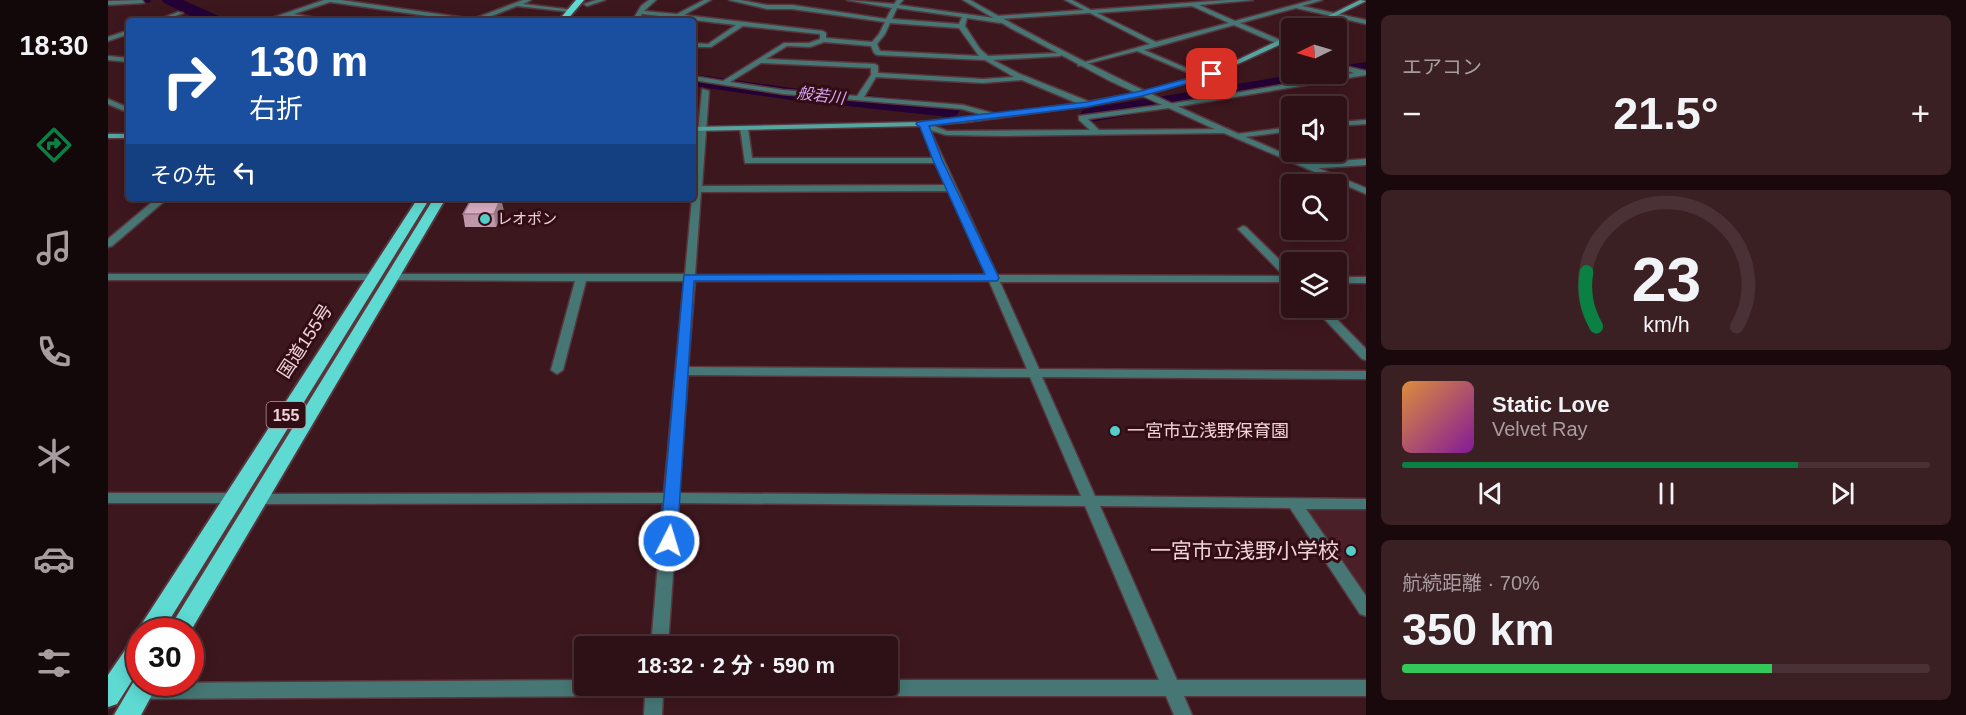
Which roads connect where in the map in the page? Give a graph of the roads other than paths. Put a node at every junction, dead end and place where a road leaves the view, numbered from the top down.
1 (329, 0) edge
2 (528, 0) edge
3 (602, 0) edge
4 (653, 0) edge
5 (708, 0) edge
6 (732, 0) edge
7 (850, 0) edge
8 (900, 0) edge
9 (966, 0) edge
10 (1068, 0) edge
11 (1181, 0) edge
12 (1250, 0) edge
13 (1318, 0) edge
14 (1364, 0) edge
15 (585, 1) edge
16 (142, 2) dead end
17 (108, 3) edge
18 (515, 4) junction
19 (780, 4) edge
20 (1192, 5) junction
21 (894, 6) junction
22 (1296, 6) junction
23 (571, 10) junction
24 (640, 12) junction
25 (1091, 12) junction
26 (180, 13) dead end
27 (772, 13) dead end
28 (287, 14) junction
29 (1334, 15) junction
30 (678, 16) junction
31 (965, 16) junction
32 (166, 18) edge
33 (275, 18) edge
34 (312, 18) edge
35 (453, 18) edge
36 (481, 18) edge
37 (564, 18) edge
38 (575, 18) edge
39 (637, 18) edge
40 (694, 18) edge
41 (696, 18) edge
42 (1328, 18) edge
43 (765, 19) dead end
44 (832, 19) junction
45 (998, 20) junction
46 (889, 21) junction
47 (1366, 22) edge
48 (1234, 23) junction
49 (741, 24) junction
50 (757, 25) junction
51 (962, 26) junction
52 (126, 33) edge
53 (823, 36) junction
54 (108, 39) edge
55 (1281, 41) edge
56 (1278, 42) junction
57 (1281, 43) edge
58 (874, 44) junction
59 (1155, 44) junction
60 (696, 45) edge
61 (1137, 49) junction
62 (877, 53) junction
63 (1060, 54) junction
64 (108, 58) edge
65 (989, 58) junction
66 (126, 60) edge
67 (762, 61) junction
68 (1080, 65) junction
69 (875, 66) junction
70 (1347, 69) edge
71 (1364, 73) edge
72 (874, 75) junction
73 (1203, 77) junction
74 (1025, 78) junction
75 (696, 79) edge
76 (722, 84) junction
77 (705, 91) dead end
78 (1142, 94) junction
79 (859, 98) junction
80 (108, 101) edge
81 (1087, 104) junction
82 (1169, 106) junction
83 (126, 110) edge
84 (993, 116) junction
85 (1366, 122) edge
86 (1347, 123) edge
87 (922, 124) junction
88 (744, 128) junction
89 (697, 129) edge
90 (1281, 130) edge
91 (1225, 131) junction
92 (1098, 133) junction
93 (126, 136) edge
94 (1237, 136) junction
95 (110, 137) edge
96 (696, 159) edge
97 (938, 160) junction
98 (1366, 162) edge
99 (1307, 166) junction
100 (950, 188) junction
101 (696, 189) edge
102 (1366, 191) edge
103 (159, 201) edge
104 (422, 201) edge
105 (438, 201) edge
106 (694, 201) edge
107 (1243, 229) dead end
108 (108, 244) edge
109 (1281, 267) edge
110 (108, 277) edge
111 (383, 277) junction
112 (688, 277) junction
113 (581, 278) junction
114 (993, 278) junction
115 (1281, 278) edge
116 (1347, 280) edge
117 (1366, 280) edge
118 (1330, 318) edge
119 (1366, 356) edge
120 (557, 370) dead end
121 (681, 371) junction
122 (1034, 375) junction
123 (1366, 375) edge
124 (108, 498) edge
125 (233, 498) junction
126 (258, 499) junction
127 (672, 499) junction
128 (1089, 500) junction
129 (1294, 503) junction
130 (1366, 504) edge
131 (1366, 609) edge
132 (158, 618) edge
133 (186, 618) edge
134 (660, 636) edge
135 (126, 667) edge
136 (204, 687) edge
137 (574, 687) edge
138 (898, 687) edge
139 (1172, 688) junction
140 (1366, 688) edge
141 (109, 692) edge
142 (139, 696) edge
143 (654, 696) edge
144 (127, 715) edge
145 (653, 715) edge
146 (1184, 715) edge

1 - 28 street
1 - 35 street
2 - 18 street
3 - 15 street
4 - 24 street
5 - 30 street
6 - 19 street
7 - 21 street
8 - 21 street
9 - 45 street
10 - 25 street
11 - 20 street
12 - 20 street
13 - 22 street
14 - 29 main road
15 - 23 highway
15 - 38 highway
16 - 17 street
18 - 23 street
18 - 36 street
19 - 27 street
19 - 44 street
20 - 25 street
20 - 48 street
21 - 31 street
21 - 46 street
22 - 29 street
22 - 48 street
23 - 37 highway
24 - 30 street
24 - 39 street
25 - 45 street
25 - 59 street
26 - 32 street
28 - 33 street
28 - 34 street
29 - 42 main road
29 - 47 street
30 - 40 street
31 - 45 street
31 - 51 street
41 - 49 street
43 - 50 street
44 - 46 street
44 - 53 street
45 - 63 street
46 - 51 street
46 - 58 street
48 - 56 street
48 - 59 street
49 - 50 street
49 - 60 street
50 - 53 street
51 - 65 street
52 - 54 street
53 - 58 street
53 - 67 street
55 - 56 main road
56 - 57 street
56 - 73 main road
58 - 62 street
59 - 61 street
61 - 68 street
61 - 73 street
62 - 65 street
62 - 69 street
63 - 65 street
63 - 68 street
64 - 66 street
65 - 74 street
67 - 69 street
67 - 76 street
68 - 78 street
69 - 72 street
70 - 71 street
71 - 82 street
72 - 74 street
72 - 79 street
73 - 78 main road
74 - 81 street
75 - 76 street
76 - 79 street
77 - 89 street
78 - 81 main road
78 - 82 street
79 - 84 street
80 - 83 street
81 - 84 main road
82 - 91 street
82 - 92 street
84 - 87 main road
85 - 86 street
87 - 88 main road
87 - 92 street
87 - 97 street
88 - 89 main road
88 - 97 street
89 - 96 street
90 - 94 street
91 - 92 street
91 - 94 street
93 - 95 main road
94 - 99 street
97 - 100 street
98 - 99 street
99 - 102 street
100 - 101 street
100 - 114 street
103 - 108 street
104 - 111 highway, 国道155号 / 155
105 - 111 highway, 国道155号 / 155
106 - 112 street
107 - 109 street
110 - 111 street
111 - 113 street
111 - 125 highway, 国道155号 / 155
111 - 126 highway, 国道155号 / 155
112 - 113 street
112 - 114 street
112 - 121 street
113 - 120 street
114 - 115 street
114 - 122 street
116 - 117 street
118 - 119 street
121 - 122 street
121 - 127 street
122 - 123 street
122 - 128 street
124 - 125 street
125 - 132 highway, 国道155号 / 155
126 - 127 street
126 - 133 highway, 国道155号 / 155
127 - 128 street
127 - 134 street
128 - 129 street
128 - 139 street
129 - 130 street
129 - 131 street
135 - 141 highway
136 - 137 street
138 - 139 street
139 - 140 street
139 - 146 street
142 - 144 highway
143 - 145 street

